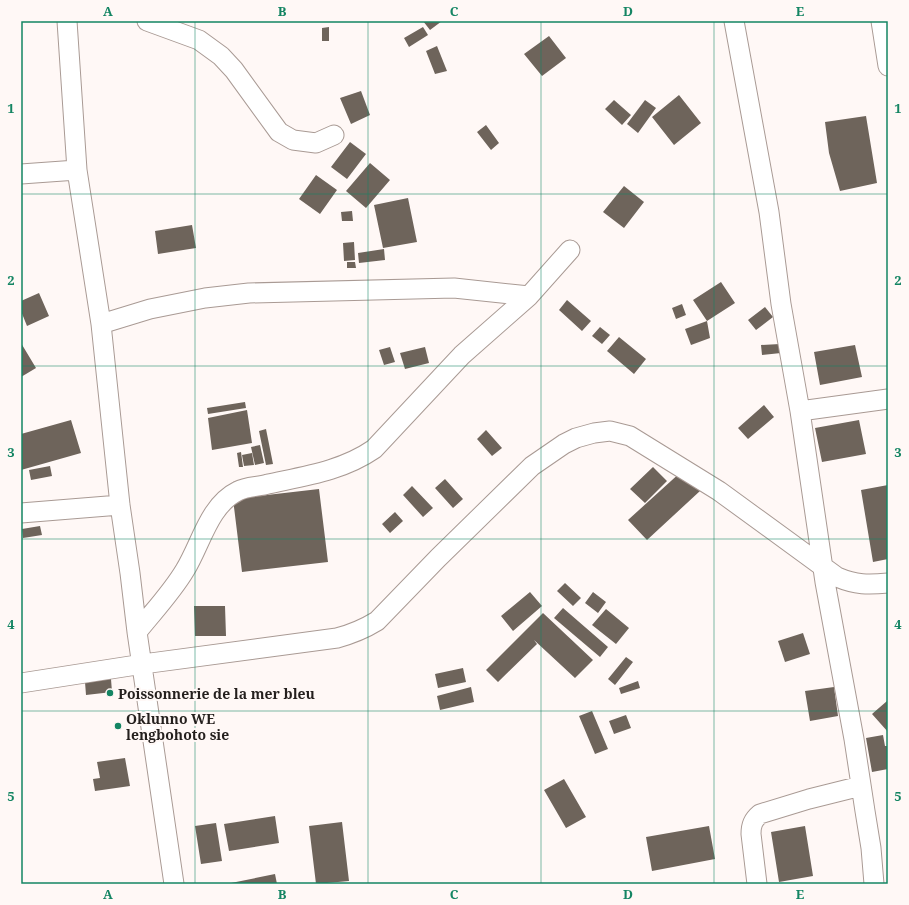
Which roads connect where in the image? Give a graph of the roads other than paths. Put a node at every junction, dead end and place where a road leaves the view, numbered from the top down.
1 (66, 21) edge
2 (147, 21) edge
3 (734, 21) edge
4 (881, 21) edge
5 (888, 66) edge
6 (334, 135) dead end
7 (77, 170) junction
8 (21, 174) edge
9 (570, 250) dead end
10 (529, 296) junction
11 (101, 324) junction
12 (888, 399) edge
13 (800, 411) junction
14 (120, 504) junction
15 (21, 513) edge
16 (823, 568) junction
17 (888, 583) edge
18 (137, 632) junction
19 (142, 664) junction
20 (21, 683) edge
21 (861, 786) junction
22 (174, 884) edge
23 (757, 884) edge
24 (874, 884) edge

1 - 7 street
2 - 6 street
3 - 13 street
4 - 5 street
7 - 8 street
7 - 11 street
9 - 10 street
10 - 11 street
10 - 18 street
11 - 14 street
12 - 13 street
13 - 16 street
14 - 15 street
14 - 18 street
16 - 17 street
16 - 19 street
16 - 21 street
18 - 19 street
19 - 20 street
19 - 22 street
21 - 23 street
21 - 24 street

